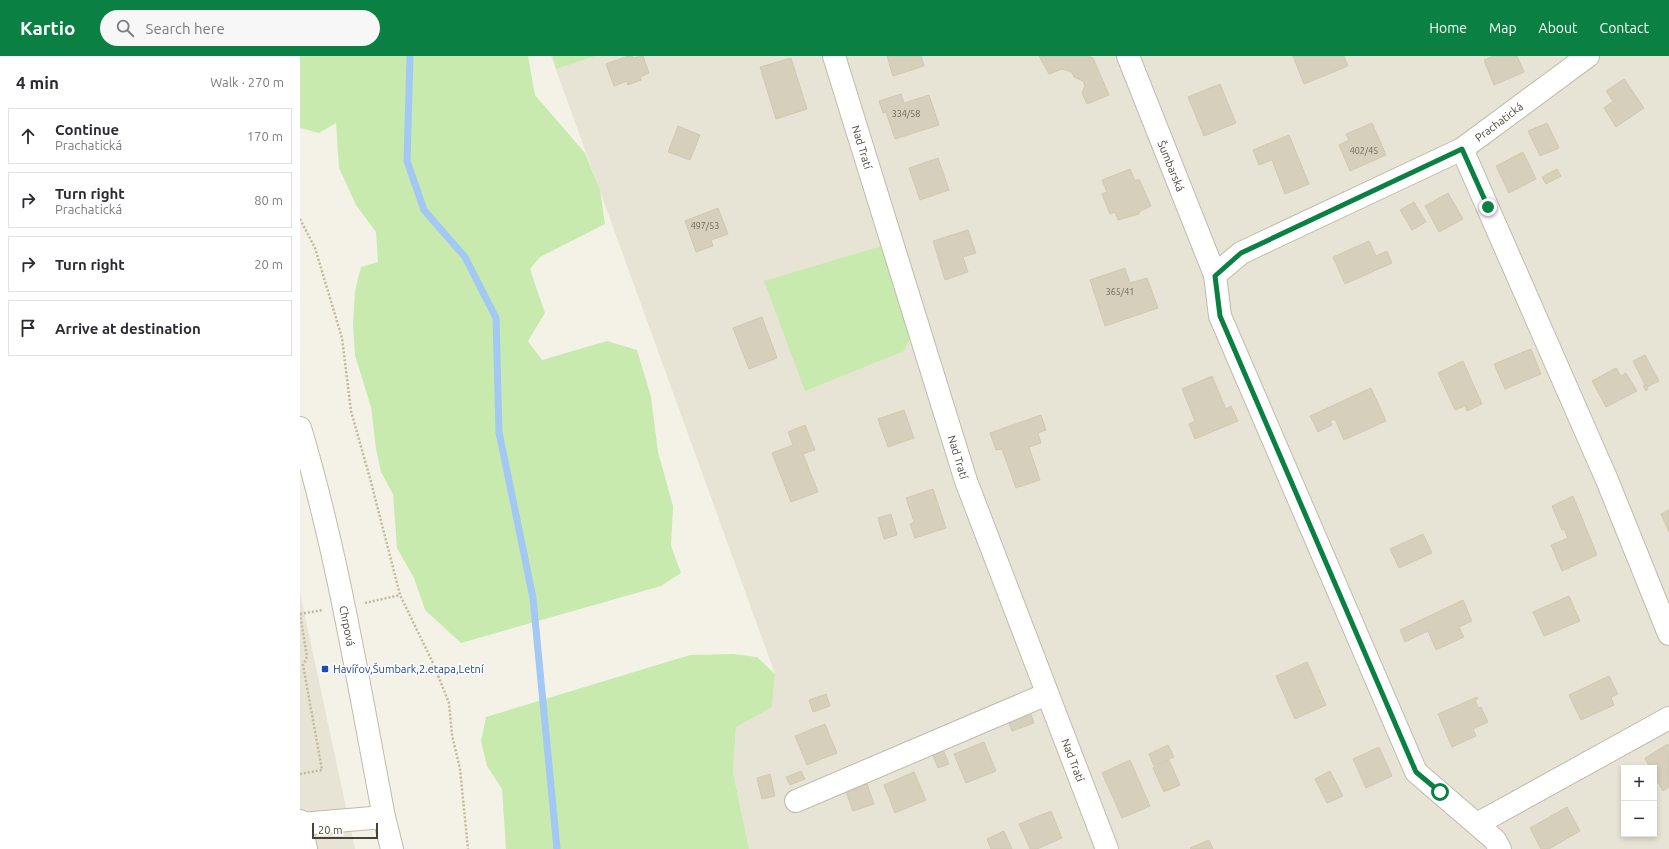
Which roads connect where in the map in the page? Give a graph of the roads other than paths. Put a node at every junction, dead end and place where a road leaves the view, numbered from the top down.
1 (834, 56) edge
2 (1128, 56) edge
3 (1588, 56) edge
4 (1462, 149) junction
5 (1215, 276) junction
6 (300, 428) edge
7 (1669, 634) edge
8 (1047, 694) junction
9 (1669, 718) edge
10 (796, 801) dead end
11 (384, 817) junction
12 (300, 823) edge
13 (1477, 824) junction
14 (306, 849) edge
15 (392, 849) edge
16 (1107, 849) edge
17 (1500, 849) edge

1 - 8 street, Nad Tratí
2 - 5 street, Šumbarská
3 - 4 street, Prachatická
4 - 5 street, Prachatická
4 - 7 street
5 - 13 street
6 - 11 street, Chrpová
8 - 10 street
8 - 16 street, Nad Tratí
9 - 13 street
11 - 12 street
11 - 15 street, Chrpová
12 - 14 street
13 - 17 street

